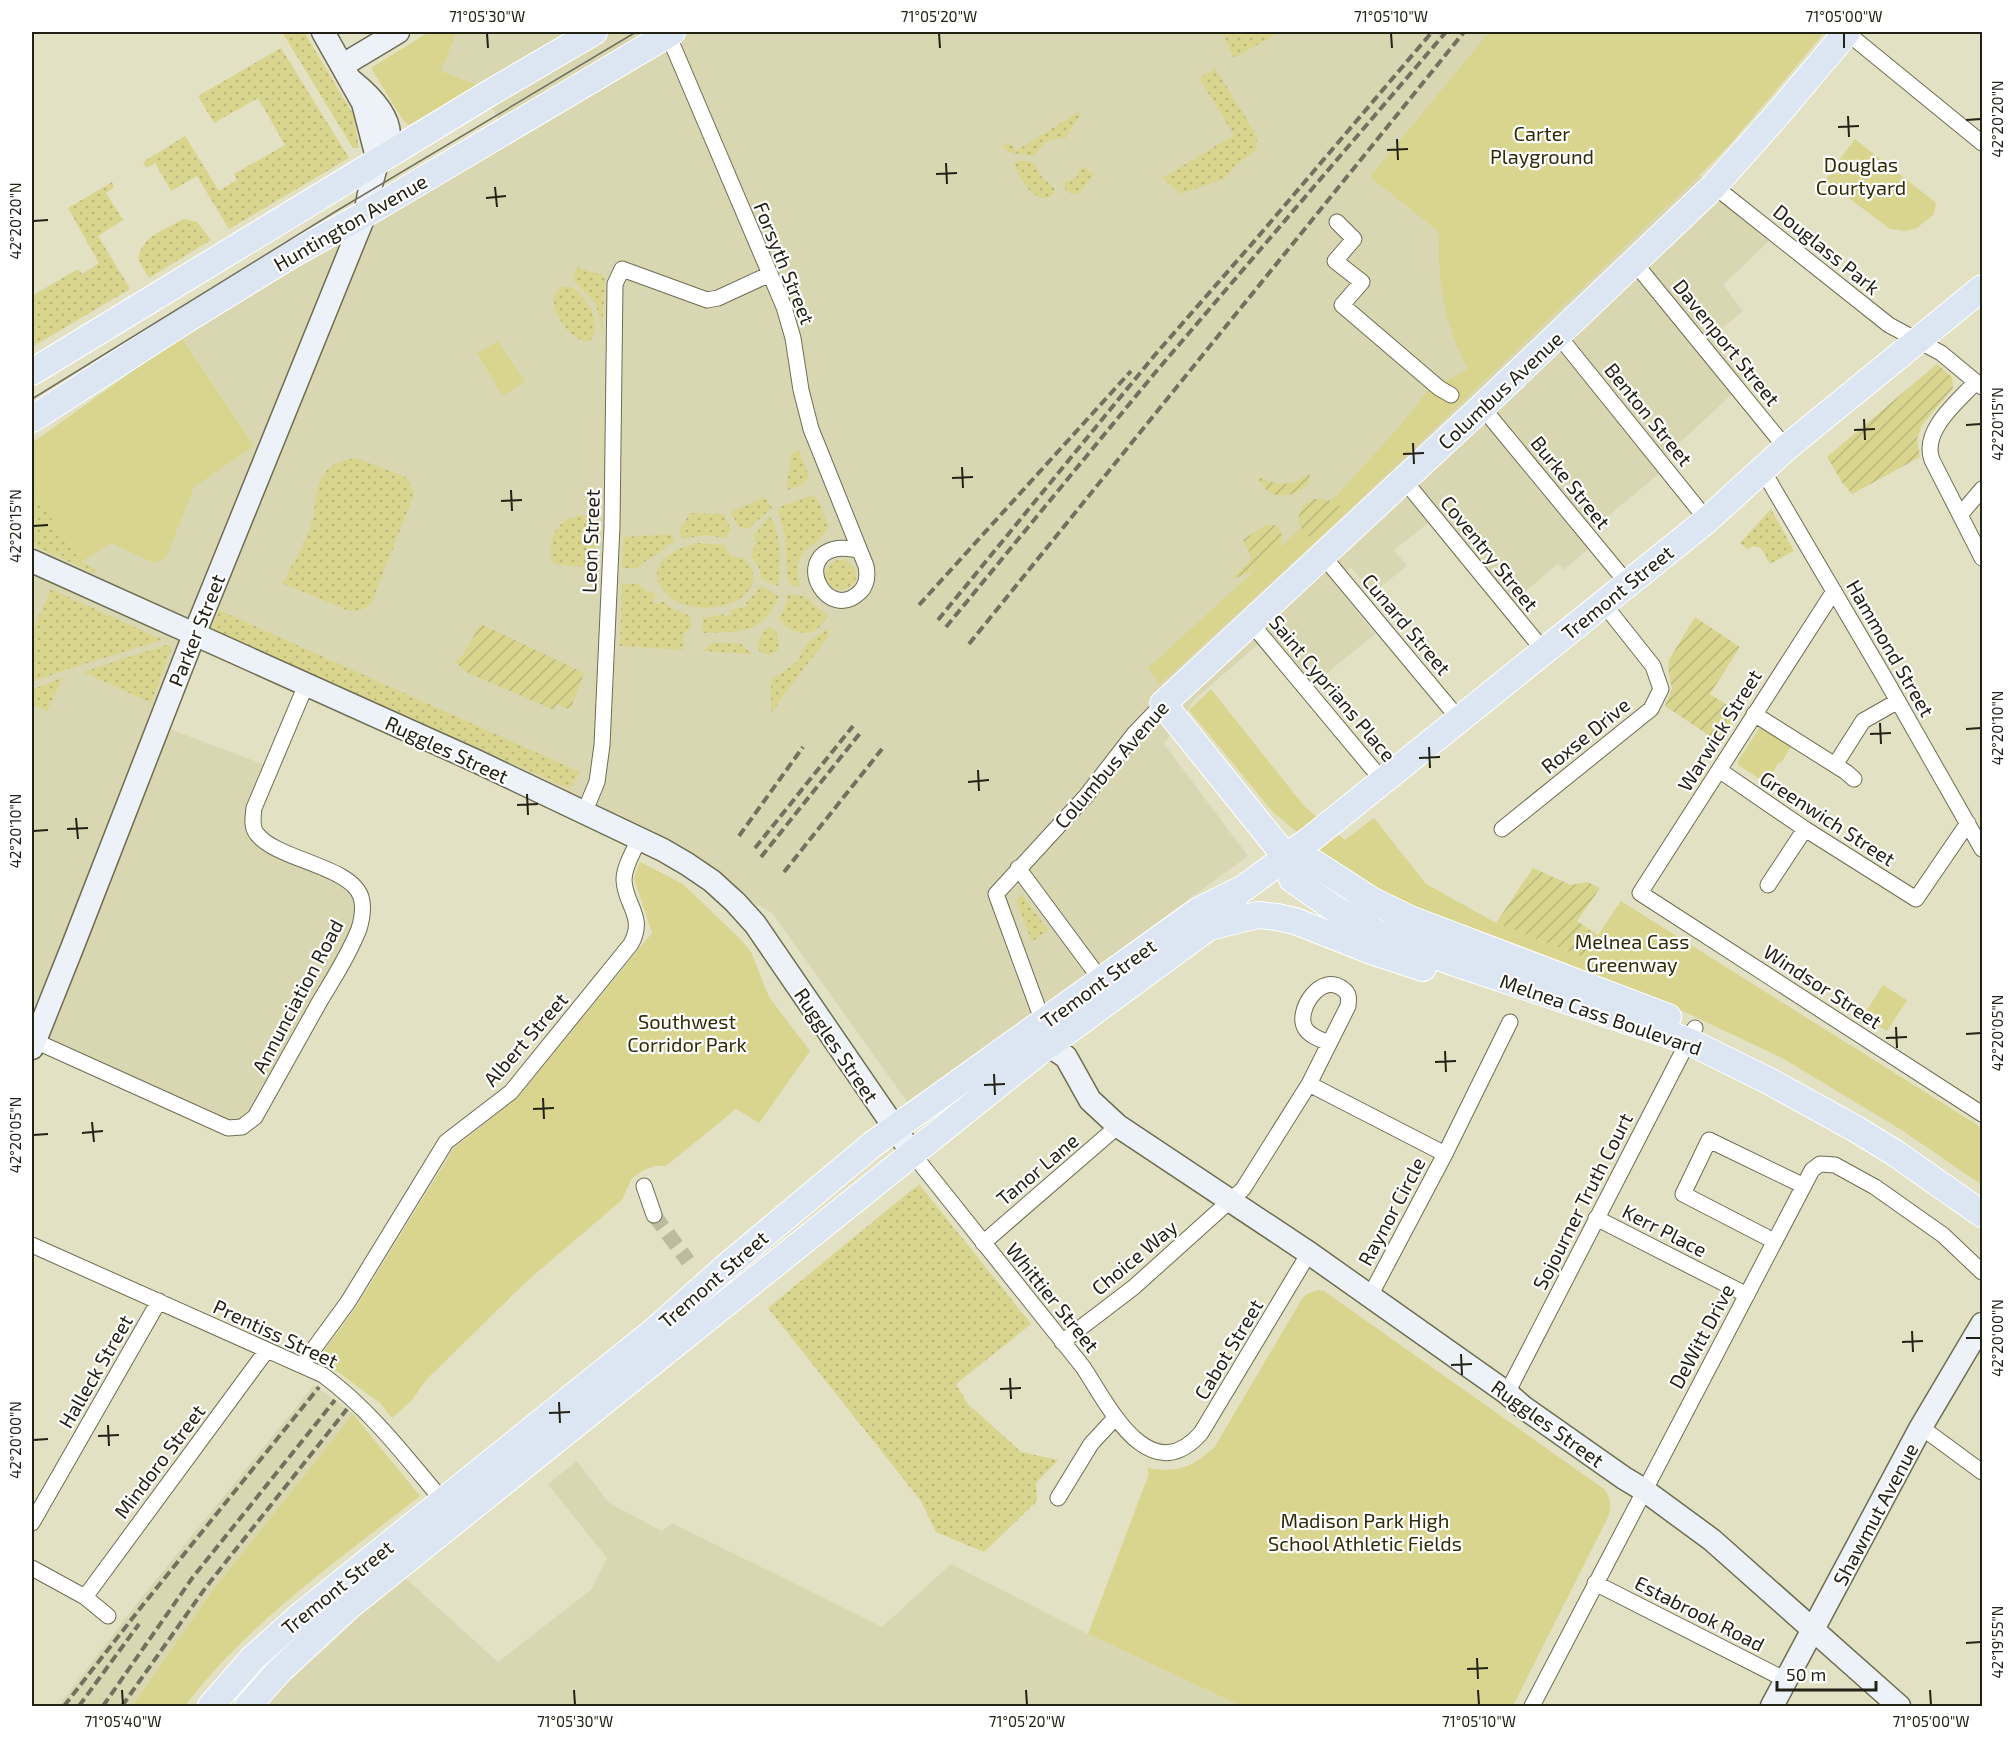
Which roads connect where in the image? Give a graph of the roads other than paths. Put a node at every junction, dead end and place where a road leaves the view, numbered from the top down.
1 (323, 32) edge
2 (398, 32) edge
3 (594, 32) edge
4 (669, 32) edge
5 (1846, 32) edge
6 (347, 73) junction
7 (1983, 143) edge
8 (378, 161) junction
9 (1714, 186) junction
10 (365, 214) junction
11 (1337, 222) dead end
12 (1634, 262) junction
13 (770, 274) junction
14 (1983, 288) edge
15 (1558, 335) junction
16 (1917, 340) junction
17 (32, 372) edge
18 (1979, 384) edge
19 (1451, 395) dead end
20 (1482, 407) junction
21 (32, 419) edge
22 (1786, 448) junction
23 (1762, 470) junction
24 (1404, 480) junction
25 (1983, 489) edge
26 (1960, 515) junction
27 (1707, 520) junction
28 (859, 549) dead end
29 (1323, 556) junction
30 (1983, 558) edge
31 (32, 561) edge
32 (1628, 584) junction
33 (1834, 591) junction
34 (1604, 603) junction
35 (1251, 623) junction
36 (194, 634) junction
37 (1544, 651) junction
38 (306, 685) junction
39 (1898, 701) junction
40 (1162, 704) junction
41 (1754, 714) junction
42 (1458, 718) junction
43 (1835, 765) junction
44 (1719, 770) junction
45 (1854, 779) dead end
46 (1382, 780) junction
47 (584, 813) junction
48 (1968, 823) junction
49 (1502, 829) dead end
50 (1805, 829) junction
51 (639, 839) junction
52 (1983, 849) edge
53 (1286, 857) junction
54 (1018, 868) junction
55 (1768, 885) dead end
56 (1244, 888) junction
57 (1641, 893) joint
58 (1209, 927) junction
59 (1101, 980) junction
60 (1587, 1007) junction
61 (1510, 1022) dead end
62 (1046, 1033) junction
63 (1691, 1035) junction
64 (1329, 1043) dead end
65 (33, 1044) edge
66 (1309, 1084) junction
67 (1983, 1114) edge
68 (1118, 1126) junction
69 (896, 1129) junction
70 (912, 1153) junction
71 (1445, 1154) junction
72 (1802, 1185) junction
73 (644, 1186) dead end
74 (1983, 1193) edge
75 (1232, 1201) junction
76 (1983, 1214) edge
77 (654, 1215) tunnel mouth
78 (1596, 1218) junction
79 (1774, 1241) junction
80 (983, 1243) junction
81 (32, 1245) edge
82 (1309, 1253) junction
83 (1983, 1272) edge
84 (1746, 1295) junction
85 (1370, 1296) junction
86 (159, 1301) junction
87 (1983, 1324) edge
88 (1062, 1342) junction
89 (267, 1350) junction
90 (302, 1365) junction
91 (1507, 1393) junction
92 (1115, 1418) junction
93 (1921, 1427) junction
94 (1170, 1452) joint
95 (1983, 1472) edge
96 (1644, 1490) junction
97 (1058, 1498) dead end
98 (450, 1510) junction
99 (32, 1524) edge
100 (32, 1568) edge
101 (1595, 1583) junction
102 (85, 1597) junction
103 (108, 1616) dead end
104 (1813, 1630) junction
105 (1786, 1680) junction
106 (211, 1707) edge
107 (248, 1707) edge
108 (1532, 1707) edge
109 (1772, 1707) edge
110 (1899, 1707) edge

1 - 6 main road, Parker Street
2 - 6 main road
3 - 8 main road, Huntington Avenue
4 - 10 main road, Huntington Avenue
4 - 13 street, Forsyth Street
5 - 7 street
5 - 9 main road, Columbus Avenue
6 - 8 main road, Parker Street
8 - 10 main road, Parker Street
8 - 17 main road, Huntington Avenue
9 - 12 main road, Columbus Avenue
9 - 16 street, Douglass Park
10 - 21 main road, Huntington Avenue
10 - 36 main road, Parker Street
11 - 19 street
12 - 15 main road, Columbus Avenue
12 - 22 street, Davenport Street
13 - 28 street, Forsyth Street
13 - 47 street, Leon Street
14 - 16 main road, Tremont Street
15 - 20 main road, Columbus Avenue
15 - 27 street, Benton Street
16 - 18 street, Douglass Park
16 - 22 main road, Tremont Street
18 - 26 street
20 - 24 main road, Columbus Avenue
20 - 32 street, Burke Street
22 - 23 main road, Tremont Street
23 - 27 main road, Tremont Street
23 - 33 street, Hammond Street
24 - 29 main road, Columbus Avenue
24 - 37 street, Coventry Street
25 - 26 street
26 - 30 street
27 - 32 main road, Tremont Street
29 - 35 main road, Columbus Avenue
29 - 42 street, Cunard Street
31 - 36 main road, Ruggles Street
32 - 34 main road, Tremont Street
33 - 39 street, Hammond Street
33 - 41 street, Warwick Street
34 - 37 main road, Tremont Street
34 - 49 street, Roxse Drive
35 - 40 main road, Columbus Avenue
35 - 46 street, Saint Cyprians Place
36 - 38 main road, Ruggles Street
36 - 65 main road, Parker Street
37 - 42 main road, Tremont Street
38 - 47 main road, Ruggles Street
38 - 65 street, Annunciation Road
39 - 43 street
39 - 48 street, Hammond Street
40 - 53 main road, Melnea Cass Boulevard
40 - 54 street, Columbus Avenue
41 - 43 street
41 - 44 street, Warwick Street
42 - 46 main road, Tremont Street
43 - 45 street
44 - 50 street, Greenwich Street
44 - 57 street, Warwick Street
46 - 53 main road, Tremont Street
47 - 51 main road, Ruggles Street
48 - 50 street, Greenwich Street
48 - 52 street, Hammond Street
50 - 55 street
51 - 69 main road, Ruggles Street
51 - 90 street, Albert Street
53 - 56 main road, Tremont Street
53 - 60 main road, Melnea Cass Boulevard
53 - 63 main road, Melnea Cass Boulevard
54 - 59 street
54 - 62 street, Columbus Avenue
56 - 58 main road, Tremont Street
56 - 59 main road, Tremont Street
57 - 67 street, Windsor Street
58 - 60 main road
58 - 62 main road, Tremont Street
59 - 62 main road, Tremont Street
60 - 63 main road, Melnea Cass Boulevard
61 - 71 street
62 - 68 main road, Ruggles Street
62 - 69 main road, Tremont Street
62 - 70 main road, Tremont Street
63 - 74 main road, Melnea Cass Boulevard
63 - 76 main road, Melnea Cass Boulevard
63 - 78 street, Sojourner Truth Court
64 - 66 street
66 - 71 street, Raynor Circle
66 - 75 street
68 - 75 main road, Ruggles Street
68 - 80 street, Tanor Lane
69 - 70 main road, Ruggles Street
69 - 98 main road, Tremont Street
70 - 80 street, Whittier Street
70 - 98 main road, Tremont Street
71 - 85 street, Raynor Circle
72 - 79 street, DeWitt Drive
72 - 79 street
72 - 83 street, DeWitt Drive
73 - 77 street
75 - 82 main road, Ruggles Street
75 - 88 street, Choice Way
78 - 84 street, Kerr Place
78 - 91 street, Sojourner Truth Court
79 - 84 street, DeWitt Drive
80 - 88 street, Whittier Street
81 - 86 street, Prentiss Street
82 - 85 main road, Ruggles Street
82 - 94 street, Cabot Street
84 - 96 street, DeWitt Drive
85 - 91 main road, Ruggles Street
86 - 89 street, Prentiss Street
86 - 99 street, Halleck Street
87 - 93 main road, Shawmut Avenue
88 - 92 street, Whittier Street
89 - 90 street, Prentiss Street
89 - 102 street, Mindoro Street
90 - 98 street, Prentiss Street
91 - 96 main road, Ruggles Street
92 - 94 street, Whittier Street
92 - 97 street
93 - 95 street
93 - 104 main road, Shawmut Avenue
96 - 101 street, DeWitt Drive
96 - 104 main road, Ruggles Street
98 - 106 main road, Tremont Street
98 - 107 main road, Tremont Street
100 - 102 street
101 - 105 street, Estabrook Road
101 - 108 street, DeWitt Drive
102 - 103 street
104 - 105 main road, Shawmut Avenue
104 - 110 main road, Ruggles Street
105 - 109 main road, Shawmut Avenue

